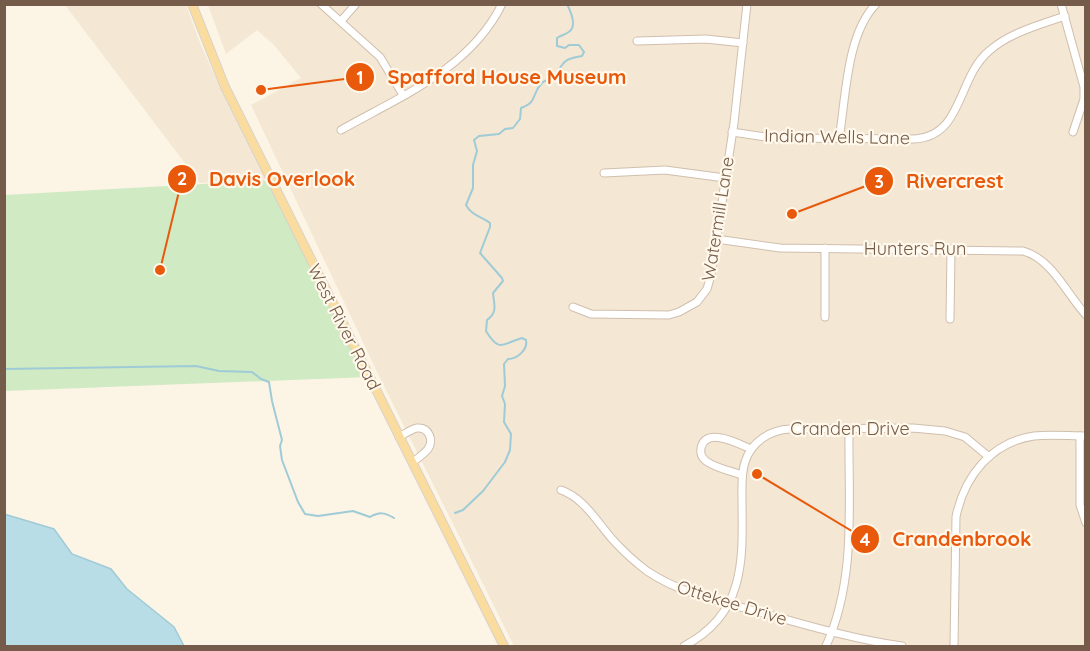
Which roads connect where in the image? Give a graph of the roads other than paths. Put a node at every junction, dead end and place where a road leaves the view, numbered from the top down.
1 (192, 4) edge
2 (321, 4) edge
3 (356, 4) edge
4 (502, 4) edge
5 (747, 4) edge
6 (876, 4) edge
7 (1061, 4) edge
8 (1065, 16) junction
9 (341, 21) junction
10 (637, 41) dead end
11 (743, 43) junction
12 (1086, 60) edge
13 (1077, 62) junction
14 (403, 95) junction
15 (341, 130) dead end
16 (732, 132) junction
17 (1072, 132) dead end
18 (839, 139) junction
19 (604, 173) dead end
20 (725, 178) junction
21 (716, 239) junction
22 (825, 248) junction
23 (951, 249) junction
24 (573, 307) dead end
25 (1086, 315) edge
26 (825, 317) dead end
27 (950, 319) dead end
28 (849, 429) junction
29 (1083, 436) edge
30 (399, 437) junction
31 (752, 449) junction
32 (989, 457) junction
33 (413, 462) junction
34 (742, 475) junction
35 (561, 490) dead end
36 (1086, 523) edge
37 (729, 603) junction
38 (833, 632) junction
39 (504, 646) edge
40 (684, 646) edge
41 (826, 646) edge
42 (902, 646) edge
43 (954, 646) edge

1 - 30 main road, West River Road
2 - 9 street
3 - 9 street
4 - 14 street
5 - 11 street, Watermill Lane
6 - 18 street
7 - 8 street
8 - 13 street
8 - 18 street, Indian Wells Lane
9 - 14 street
10 - 11 street
11 - 16 street, Watermill Lane
12 - 13 street
13 - 17 street
14 - 15 street
16 - 18 street, Indian Wells Lane
16 - 20 street, Watermill Lane
19 - 20 street
20 - 21 street, Watermill Lane
21 - 22 street, Hunters Run
21 - 24 street, Watermill Lane
22 - 23 street, Hunters Run
22 - 26 street
23 - 25 street, Hunters Run
23 - 27 street
28 - 31 street, Cranden Drive
28 - 32 street, Cranden Drive
28 - 38 street
29 - 32 street
29 - 36 street
30 - 33 main road, West River Road
30 - 33 street
31 - 34 street
31 - 34 street
32 - 43 street
33 - 39 main road, West River Road
34 - 37 street
35 - 37 street, Ottekee Drive
37 - 38 street, Ottekee Drive
37 - 40 street
38 - 41 street
38 - 42 street, Ottekee Drive

